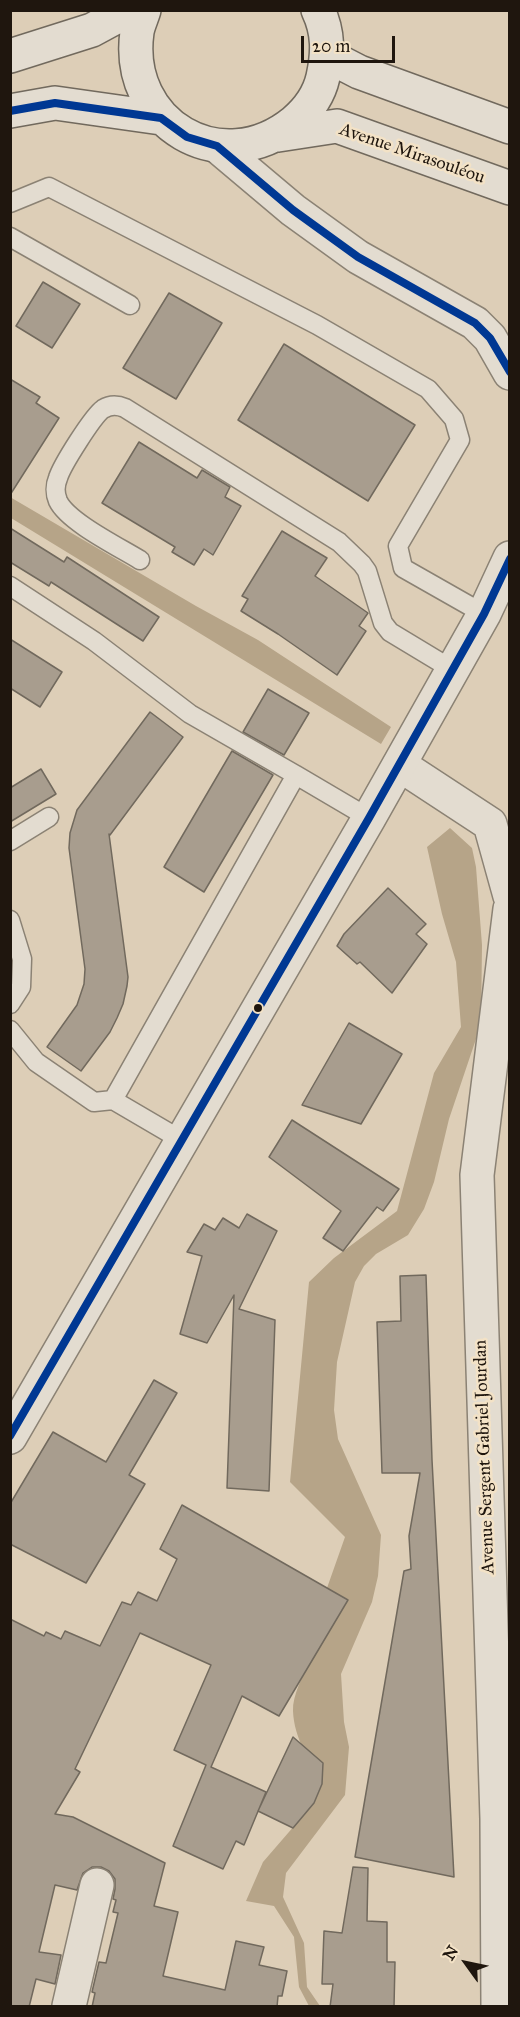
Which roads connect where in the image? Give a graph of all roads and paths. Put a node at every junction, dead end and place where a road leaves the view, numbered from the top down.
1 (129, 10) edge
2 (144, 10) edge
3 (318, 10) edge
4 (10, 56) edge
5 (328, 56) junction
6 (10, 111) edge
7 (161, 118) junction
8 (510, 127) edge
9 (278, 135) junction
10 (217, 146) junction
11 (510, 188) edge
12 (10, 203) edge
13 (10, 237) edge
14 (130, 305) dead end
15 (510, 373) edge
16 (510, 558) edge
17 (140, 560) dead end
18 (10, 586) edge
19 (484, 614) junction
20 (449, 676) junction
21 (400, 765) junction
22 (296, 775) junction
23 (49, 817) dead end
24 (369, 818) junction
25 (10, 841) edge
26 (510, 896) edge
27 (510, 909) edge
28 (10, 920) edge
29 (10, 1005) edge
30 (10, 1030) edge
31 (113, 1100) junction
32 (183, 1141) junction
33 (10, 1437) edge
34 (503, 1821) edge
35 (97, 1885) dead end
36 (69, 2007) edge
37 (498, 2007) edge

1 - 4 street
2 - 7 street
3 - 5 street
5 - 8 street
5 - 9 street
6 - 7 street
7 - 10 street
9 - 10 street
9 - 11 street, Avenue Mirasouléou
10 - 15 street
12 - 19 lane
13 - 14 lane
16 - 19 street
17 - 20 lane
18 - 22 lane
19 - 20 street
20 - 21 street
21 - 24 street
21 - 26 street
22 - 24 lane
22 - 31 lane
23 - 25 lane
24 - 32 street
27 - 34 street, Avenue Sergent Gabriel Jourdan
28 - 29 lane
30 - 31 lane
31 - 32 lane
32 - 33 street
34 - 37 street, Avenue Sergent Gabriel Jourdan
35 - 36 street

